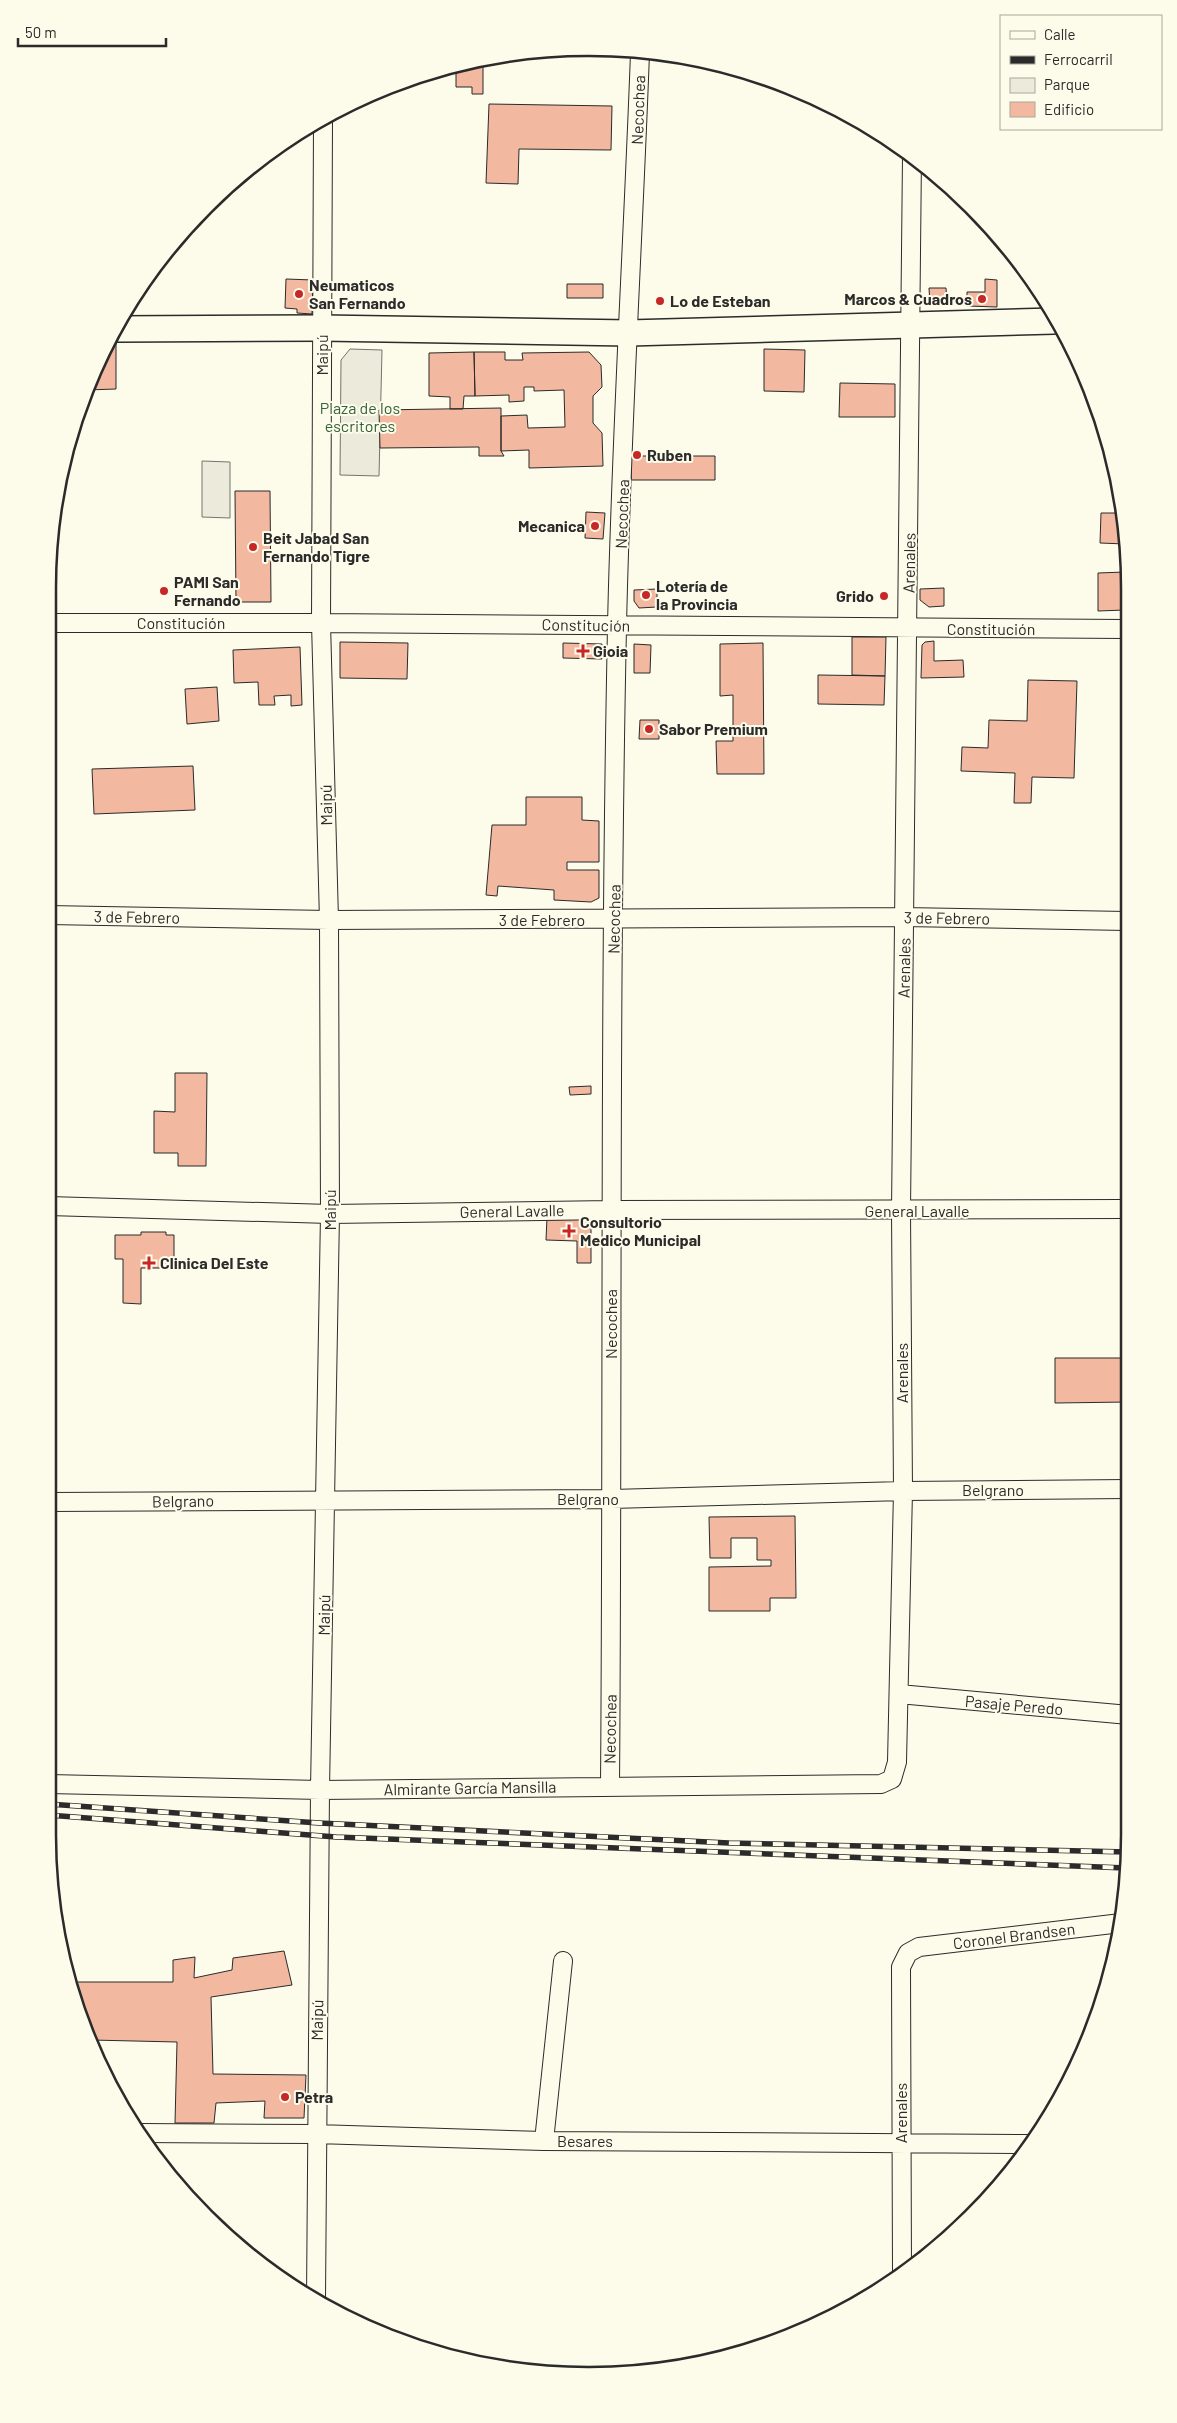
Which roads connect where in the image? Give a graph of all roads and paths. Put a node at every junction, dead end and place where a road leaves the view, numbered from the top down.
1 (640, 59) edge
2 (323, 127) edge
3 (912, 165) edge
4 (1048, 321) edge
5 (912, 323) junction
6 (322, 328) junction
7 (124, 329) edge
8 (629, 333) junction
9 (321, 622) junction
10 (56, 623) edge
11 (617, 625) junction
12 (908, 628) junction
13 (1121, 629) edge
14 (56, 915) edge
15 (904, 918) junction
16 (328, 920) junction
17 (614, 920) junction
18 (1121, 921) edge
19 (56, 1206) edge
20 (1121, 1209) edge
21 (610, 1210) junction
22 (901, 1211) junction
23 (330, 1214) junction
24 (1121, 1489) edge
25 (903, 1491) junction
26 (612, 1499) junction
27 (327, 1500) junction
28 (56, 1502) edge
29 (899, 1694) junction
30 (1121, 1714) edge
31 (892, 1779) joint
32 (56, 1784) edge
33 (610, 1786) junction
34 (320, 1790) junction
35 (1113, 1924) edge
36 (908, 1953) joint
37 (563, 1961) dead end
38 (148, 2133) edge
39 (316, 2134) junction
40 (544, 2141) junction
41 (900, 2142) junction
42 (1021, 2144) edge
43 (902, 2265) edge
44 (316, 2291) edge

1 - 8 street, Necochea
2 - 6 street, Maipú
3 - 5 street, Arenales
4 - 5 main road
5 - 8 main road
5 - 12 street, Arenales
6 - 7 main road
6 - 8 main road
6 - 9 street, Maipú
8 - 11 street, Necochea
9 - 10 street, Constitución
9 - 11 street, Constitución
9 - 16 street, Maipú
11 - 12 street, Constitución
11 - 17 street, Necochea
12 - 13 street, Constitución
12 - 15 street, Arenales
14 - 16 street, 3 de Febrero
15 - 17 street, 3 de Febrero
15 - 18 street, 3 de Febrero
15 - 22 street, Arenales
16 - 17 street, 3 de Febrero
16 - 23 street, Maipú
17 - 21 street, Necochea
19 - 23 street, General Lavalle
20 - 22 street, General Lavalle
21 - 22 street, General Lavalle
21 - 23 street, General Lavalle
21 - 26 street, Necochea
22 - 25 street, Arenales
23 - 27 street, Maipú
24 - 25 street, Belgrano
25 - 26 street, Belgrano
25 - 29 street, Arenales
26 - 27 street, Belgrano
26 - 33 street, Necochea
27 - 28 street, Belgrano
27 - 34 street, Maipú
29 - 30 street, Pasaje Peredo
29 - 31 street, Arenales
31 - 33 street, Almirante García Mansilla
32 - 34 street, Almirante García Mansilla
33 - 34 street, Almirante García Mansilla
34 - 39 street, Maipú
35 - 36 street, Coronel Brandsen
36 - 41 street, Arenales
37 - 40 street
38 - 39 street, Besares
39 - 40 street, Besares
39 - 44 street, Maipú
40 - 41 street, Besares
41 - 42 street, Besares
41 - 43 street, Arenales

